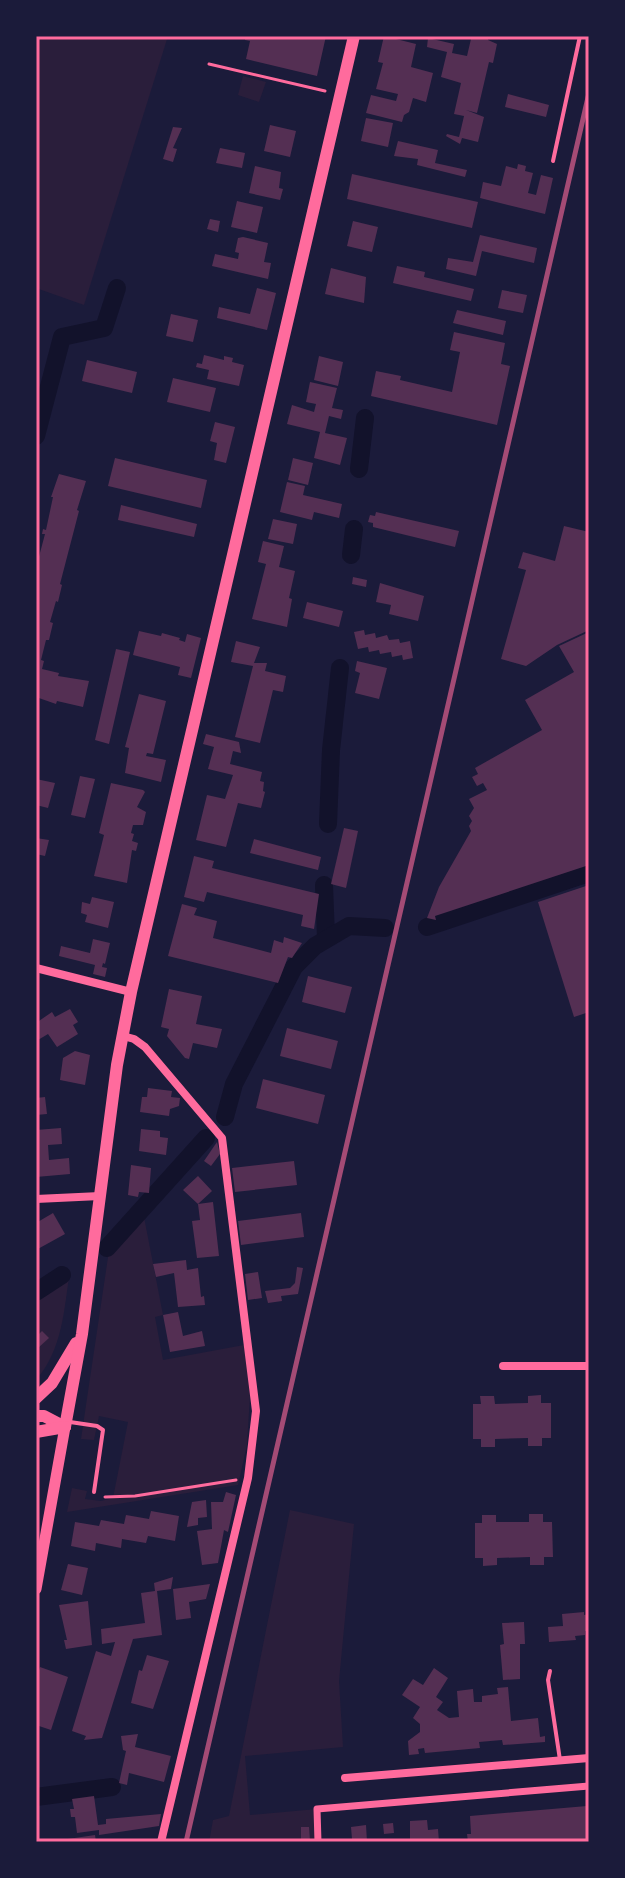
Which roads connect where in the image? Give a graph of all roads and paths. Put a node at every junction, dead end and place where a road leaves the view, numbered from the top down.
1 (354, 36) edge
2 (580, 36) edge
3 (209, 64) dead end
4 (329, 92) dead end
5 (553, 161) dead end
6 (36, 968) edge
7 (131, 992) junction
8 (123, 1036) junction
9 (100, 1196) junction
10 (36, 1199) edge
11 (82, 1334) junction
12 (503, 1366) dead end
13 (589, 1366) edge
14 (36, 1398) edge
15 (36, 1416) edge
16 (66, 1424) junction
17 (36, 1432) edge
18 (248, 1478) junction
19 (94, 1492) joint
20 (36, 1589) edge
21 (550, 1671) dead end
22 (589, 1758) edge
23 (560, 1760) junction
24 (345, 1778) dead end
25 (589, 1786) edge
26 (161, 1842) edge
27 (318, 1842) edge

1 - 7 main road
2 - 5 lane
3 - 4 path
6 - 7 street
7 - 8 main road
8 - 9 main road
8 - 18 street
9 - 10 street
9 - 11 main road
11 - 14 main road
11 - 16 main road
12 - 13 street
15 - 16 main road
16 - 17 main road
16 - 19 lane
16 - 20 street
18 - 19 path
18 - 26 street
21 - 23 lane
22 - 23 street
23 - 24 street
25 - 27 street

